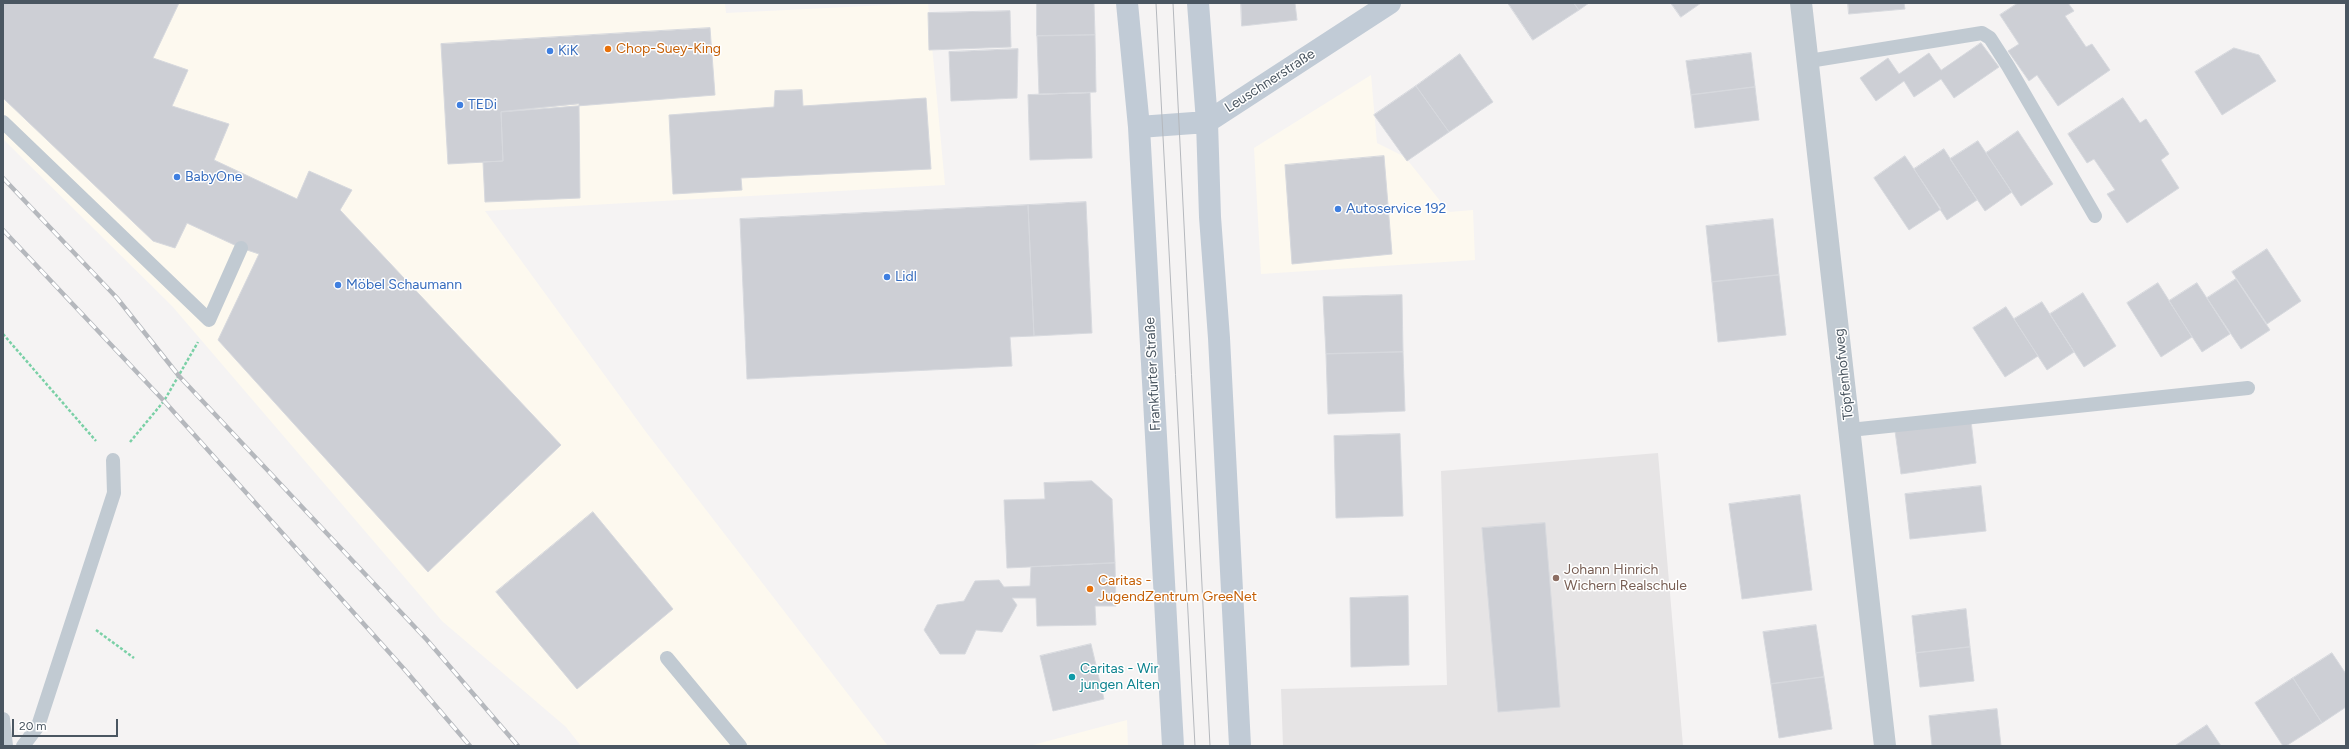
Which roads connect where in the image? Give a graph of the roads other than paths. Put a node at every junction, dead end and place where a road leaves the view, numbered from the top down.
1 (1127, 3) edge
2 (1198, 3) edge
3 (1390, 3) edge
4 (1801, 3) edge
5 (1809, 61) junction
6 (3, 122) edge
7 (1207, 122) junction
8 (1138, 127) junction
9 (2095, 216) dead end
10 (241, 248) dead end
11 (2248, 388) dead end
12 (1850, 430) junction
13 (113, 460) road end
14 (667, 658) dead end
15 (3, 719) edge
16 (6, 746) edge
17 (24, 746) edge
18 (740, 746) edge
19 (1173, 746) edge
20 (1240, 746) edge
21 (1885, 746) edge

1 - 8 main road, Frankfurter Straße
2 - 7 main road
3 - 7 main road, Leuschnerstraße
4 - 5 street, Töpfenhofweg
5 - 9 lane
5 - 12 street, Töpfenhofweg
6 - 10 lane
7 - 8 main road, Leuschnerstraße
7 - 20 main road
8 - 19 main road, Frankfurter Straße
11 - 12 lane
12 - 21 street, Töpfenhofweg
13 - 17 lane
14 - 18 lane
15 - 16 lane

